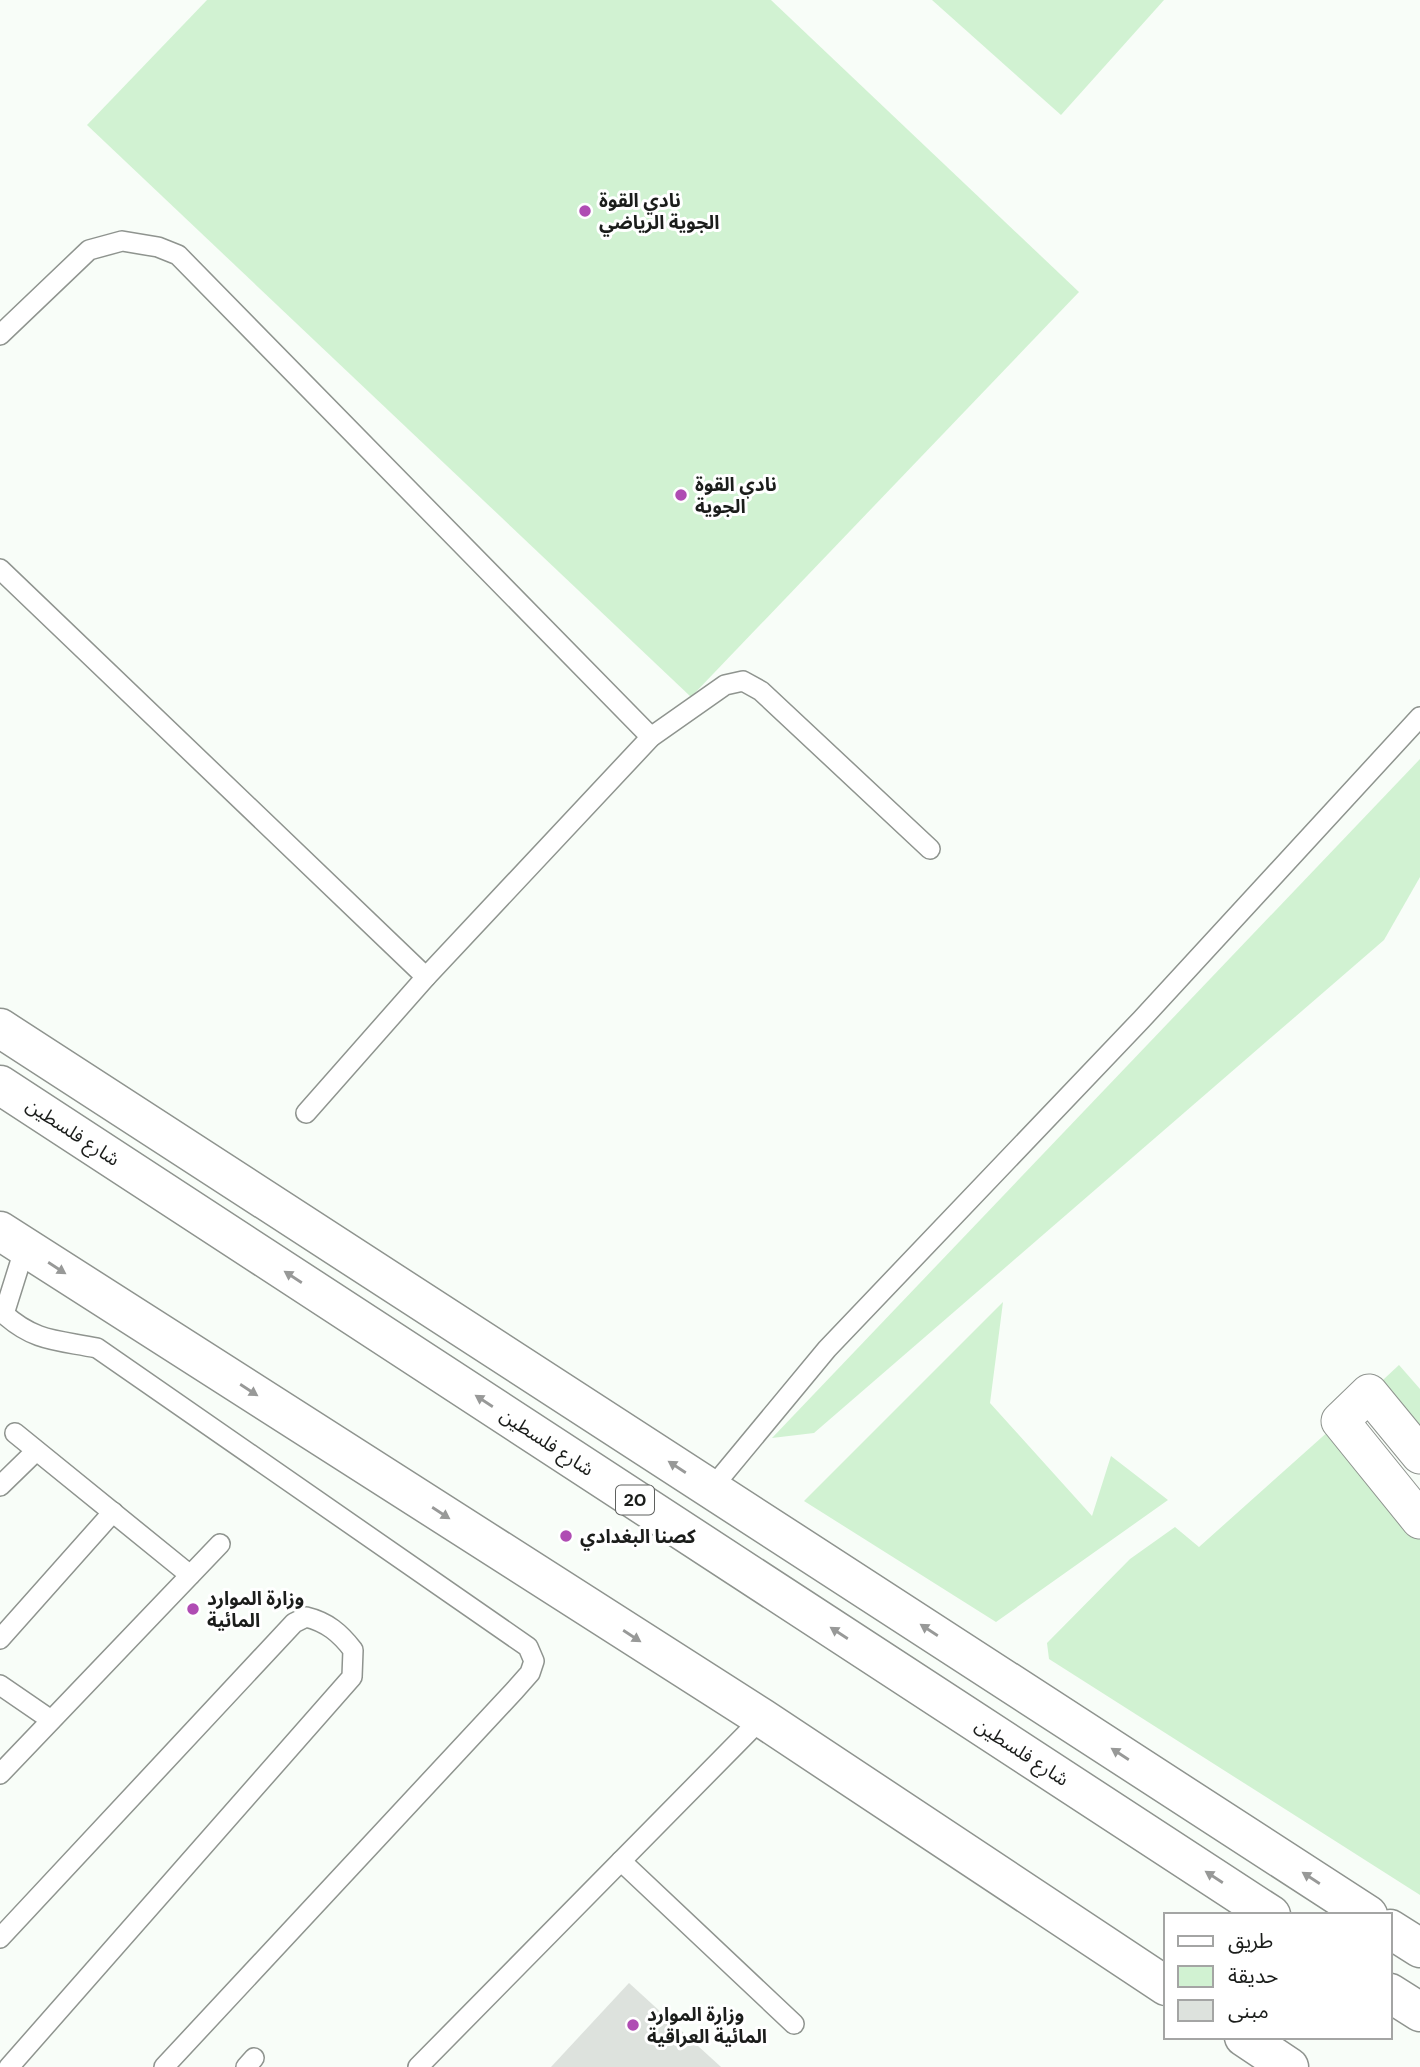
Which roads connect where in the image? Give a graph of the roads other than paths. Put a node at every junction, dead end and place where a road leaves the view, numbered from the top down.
1 (2, 329) edge
2 (0, 569) edge
3 (1420, 717) edge
4 (651, 737) junction
5 (930, 849) dead end
6 (426, 977) junction
7 (0, 1028) edge
8 (0, 1085) edge
9 (306, 1113) dead end
10 (12, 1239) edge
11 (2, 1317) edge
12 (15, 1433) dead end
13 (36, 1451) junction
14 (1420, 1455) edge
15 (0, 1486) edge
16 (711, 1489) junction
17 (113, 1512) junction
18 (1420, 1520) edge
19 (220, 1544) dead end
20 (190, 1575) junction
21 (0, 1639) edge
22 (0, 1685) edge
23 (762, 1718) junction
24 (51, 1720) junction
25 (0, 1774) edge
26 (621, 1861) junction
27 (1268, 1913) edge
28 (1365, 1913) edge
29 (1392, 1930) edge
30 (0, 1938) edge
31 (1420, 1948) edge
32 (1164, 1985) edge
33 (1392, 1994) edge
34 (1420, 2012) edge
35 (794, 2024) dead end
36 (1247, 2039) edge
37 (9, 2067) edge
38 (164, 2067) edge
39 (418, 2067) edge
40 (1289, 2067) edge

1 - 4 lane
2 - 6 lane
3 - 16 lane
4 - 5 lane
4 - 6 lane
6 - 9 lane
16 -> 7 main road
27 -> 8 main road, شارع فلسطين / 20
10 - 11 lane
10 -> 23 main road
11 - 38 lane
12 - 13 lane
13 - 15 lane
13 - 17 lane
14 - 18 street
28 -> 16 main road
17 - 20 lane
17 - 21 lane
19 - 20 lane
20 - 24 lane
22 - 24 lane
23 - 26 lane
23 - 32 main road
24 - 25 lane
26 - 35 lane
26 - 39 lane
29 - 31 main road
30 - 37 lane
33 - 34 main road
36 - 40 main road

